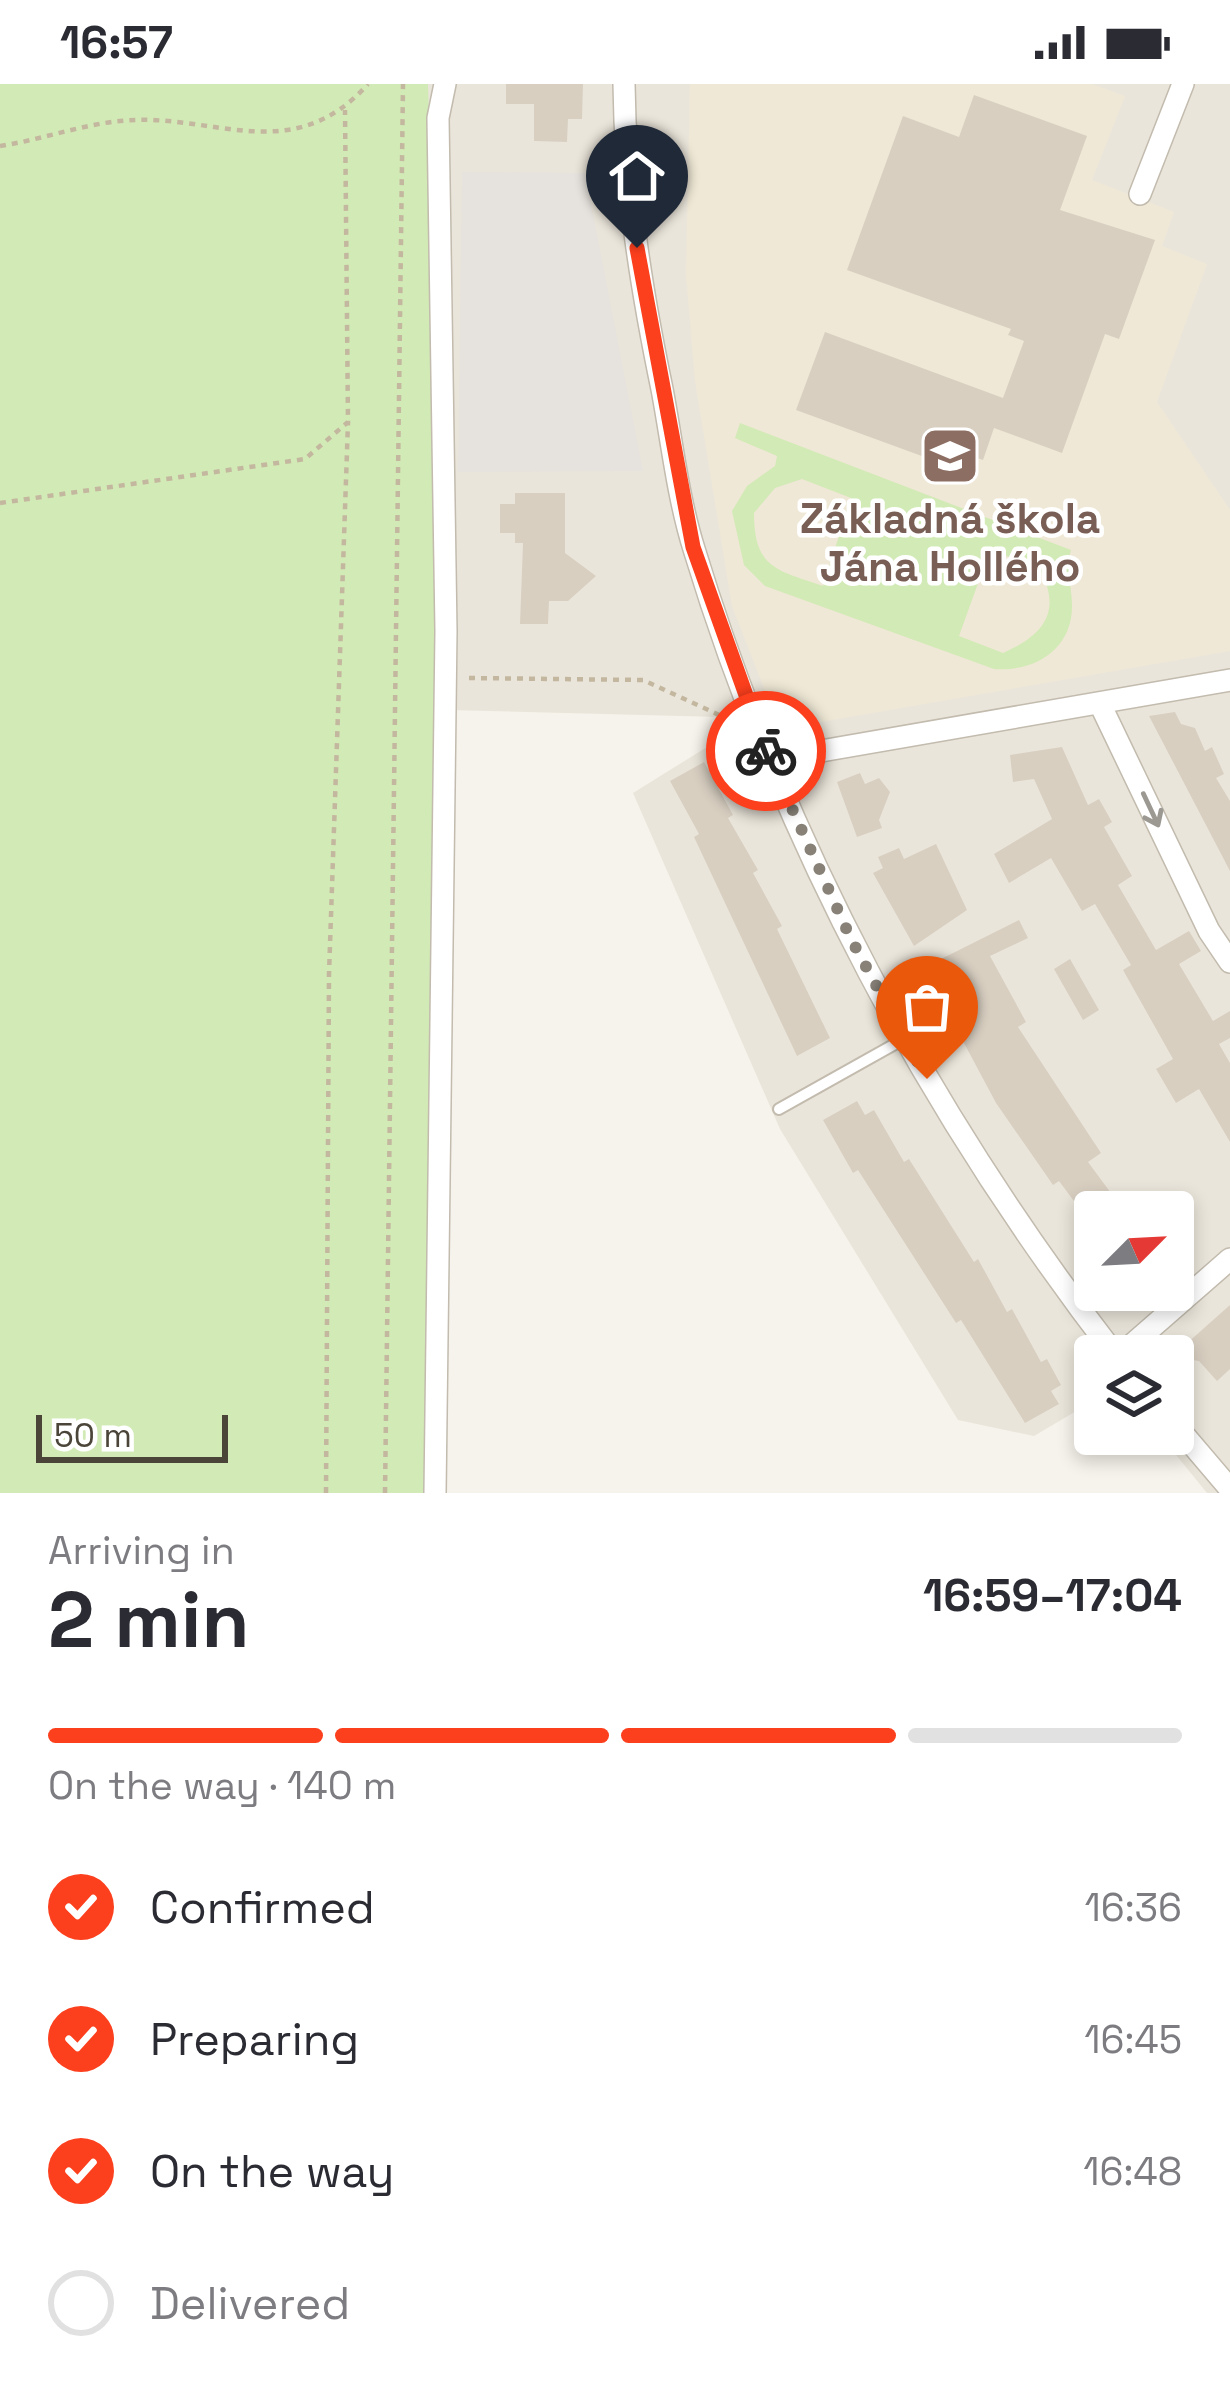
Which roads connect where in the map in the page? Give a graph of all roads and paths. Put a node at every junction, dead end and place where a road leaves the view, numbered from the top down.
1 (368, 84) edge
2 (403, 84) edge
3 (445, 84) edge
4 (624, 84) edge
5 (1183, 84) edge
6 (345, 110) junction
7 (0, 146) edge
8 (1140, 194) dead end
9 (348, 422) junction
10 (0, 503) edge
11 (445, 677) junction
12 (1230, 680) edge
13 (1100, 704) junction
14 (761, 736) junction
15 (770, 760) junction
16 (1230, 962) edge
17 (904, 1039) junction
18 (779, 1109) dead end
19 (1230, 1259) edge
20 (1103, 1335) edge
21 (1142, 1335) edge
22 (1194, 1447) edge
23 (1230, 1489) edge
24 (326, 1493) edge
25 (385, 1493) edge
26 (435, 1493) edge

1 - 6 path
2 - 25 path
3 - 11 street
4 - 14 street
5 - 8 street
6 - 7 path
6 - 9 path
9 - 10 path
9 - 24 path
11 - 14 path
11 - 26 street
12 - 13 street
13 - 15 street
13 -> 16 street
14 - 15 street
15 - 17 street
17 - 18 lane
17 - 20 street
19 - 21 street
22 - 23 street

